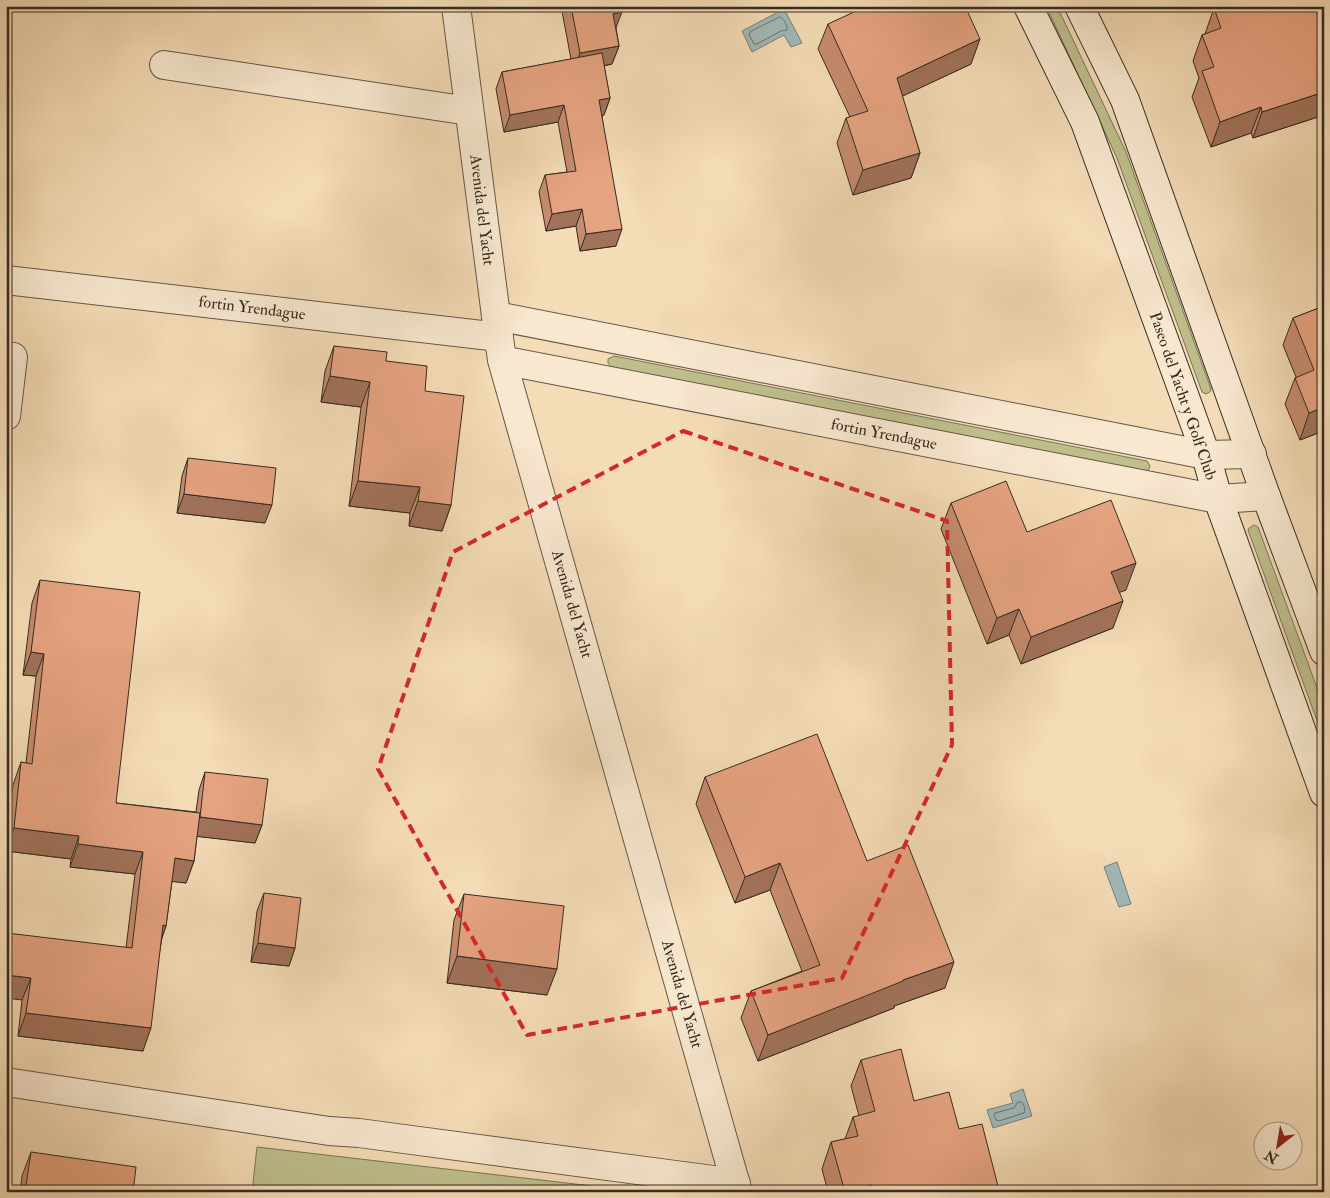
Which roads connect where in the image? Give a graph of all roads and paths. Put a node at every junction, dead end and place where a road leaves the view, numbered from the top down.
1 (456, 6) edge
2 (1028, 6) edge
3 (1079, 6) edge
4 (164, 65) dead end
5 (469, 112) junction
6 (6, 280) edge
7 (499, 338) junction
8 (13, 357) dead end
9 (6, 416) edge
10 (1252, 454) junction
11 (1206, 455) junction
12 (1266, 496) junction
13 (1218, 499) junction
14 (1324, 651) edge
15 (1324, 792) edge
16 (6, 1082) edge
17 (737, 1187) edge

1 - 5 street, Avenida del Yacht
2 - 11 street, Paseo del Yacht y Golf Club
3 - 10 street
4 - 5 street
5 - 7 street, Avenida del Yacht
6 - 7 street, fortin Yrendague
7 - 11 street, fortin Yrendague
7 - 13 street, fortin Yrendague
7 - 17 street, Avenida del Yacht
8 - 9 street
10 - 11 street, fortin Yrendague
10 - 12 street
11 - 13 street, Paseo del Yacht y Golf Club
12 - 13 street, fortin Yrendague
12 - 14 street
13 - 15 street, Paseo del Yacht y Golf Club
16 - 17 street

